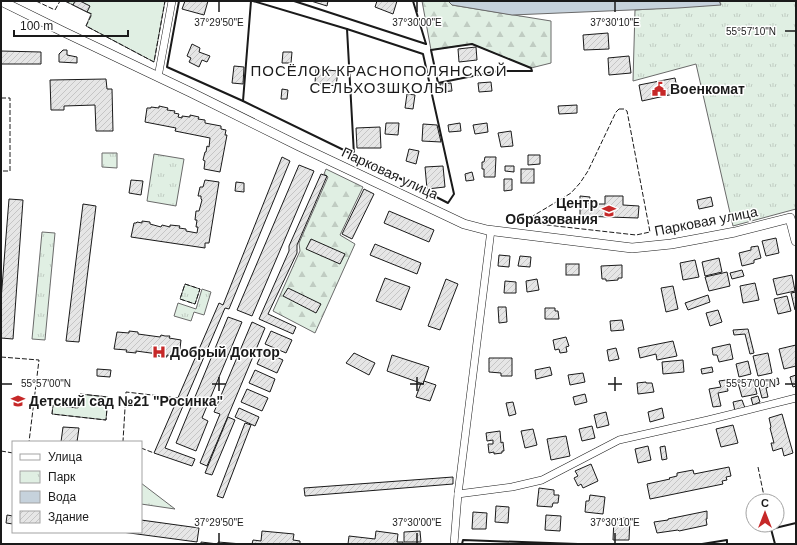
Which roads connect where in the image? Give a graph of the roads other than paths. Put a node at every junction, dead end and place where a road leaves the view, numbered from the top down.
1 (1, 1) edge
2 (172, 1) edge
3 (158, 77) junction
4 (793, 217) edge
5 (492, 230) junction
6 (796, 241) edge
7 (796, 398) edge
8 (458, 494) junction
9 (454, 544) edge

1 - 3 street, Парковая улица
2 - 3 street
3 - 5 street, Парковая улица
4 - 5 street, Парковая улица
4 - 6 street
5 - 8 street
7 - 8 street
8 - 9 street

